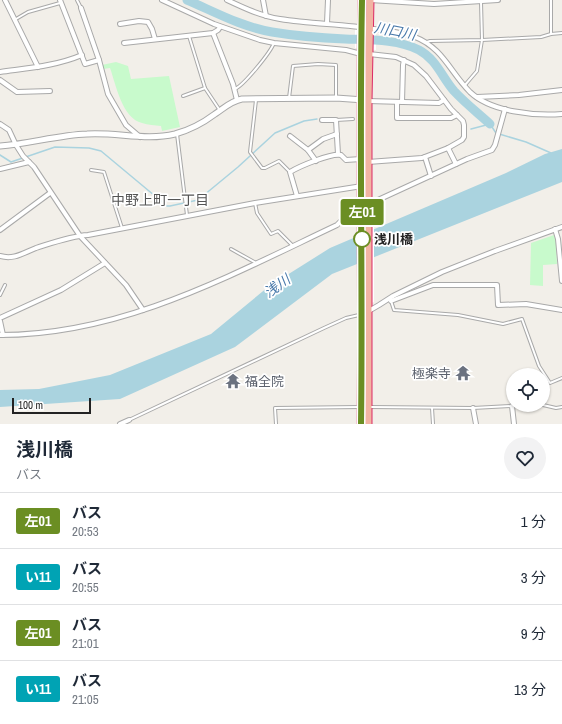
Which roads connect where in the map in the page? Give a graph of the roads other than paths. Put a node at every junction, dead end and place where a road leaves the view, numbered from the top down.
1 (5, 0) edge
2 (77, 0) edge
3 (162, 0) edge
4 (228, 0) edge
5 (263, 0) edge
6 (328, 0) edge
7 (362, 0) edge
8 (370, 0) edge
9 (480, 0) edge
10 (498, 0) edge
11 (551, 0) edge
12 (60, 1) edge
13 (434, 2) edge
14 (81, 8) joint
15 (266, 16) junction
16 (14, 20) junction
17 (120, 24) dead end
18 (327, 24) junction
19 (220, 27) junction
20 (361, 28) junction
21 (370, 29) junction
22 (213, 33) junction
23 (562, 33) edge
24 (551, 34) junction
25 (189, 35) junction
26 (155, 39) junction
27 (482, 40) junction
28 (425, 42) junction
29 (124, 43) dead end
30 (274, 43) junction
31 (361, 51) junction
32 (369, 52) junction
33 (82, 55) junction
34 (99, 60) junction
35 (404, 60) junction
36 (38, 67) junction
37 (0, 72) edge
38 (0, 80) edge
39 (464, 85) junction
40 (205, 88) junction
41 (234, 89) junction
42 (562, 90) edge
43 (50, 91) dead end
44 (184, 96) dead end
45 (477, 97) junction
46 (336, 98) junction
47 (256, 99) junction
48 (288, 99) junction
49 (360, 99) junction
50 (237, 100) junction
51 (444, 100) junction
52 (368, 101) junction
53 (397, 102) junction
54 (402, 102) junction
55 (220, 110) junction
56 (504, 110) junction
57 (562, 114) edge
58 (457, 115) junction
59 (353, 119) dead end
60 (322, 120) dead end
61 (336, 120) junction
62 (0, 124) edge
63 (176, 134) junction
64 (337, 134) junction
65 (290, 136) dead end
66 (140, 137) junction
67 (16, 145) junction
68 (0, 146) edge
69 (448, 148) junction
70 (308, 150) junction
71 (338, 154) junction
72 (425, 157) junction
73 (361, 159) junction
74 (28, 161) junction
75 (316, 161) junction
76 (368, 162) junction
77 (456, 164) junction
78 (0, 169) edge
79 (91, 170) dead end
80 (290, 172) junction
81 (432, 176) junction
82 (361, 186) junction
83 (50, 193) junction
84 (297, 196) junction
85 (255, 203) junction
86 (365, 209) junction
87 (187, 216) junction
88 (562, 227) edge
89 (122, 228) junction
90 (555, 229) junction
91 (0, 230) edge
92 (80, 236) junction
93 (293, 246) junction
94 (231, 249) dead end
95 (0, 256) edge
96 (105, 263) junction
97 (256, 263) junction
98 (561, 268) edge
99 (562, 281) edge
100 (5, 285) dead end
101 (0, 295) edge
102 (390, 300) junction
103 (366, 309) junction
104 (143, 310) junction
105 (562, 310) edge
106 (0, 318) edge
107 (0, 321) edge
108 (1, 335) edge
109 (562, 378) edge
110 (506, 406) edge
111 (365, 407) junction
112 (550, 407) edge
113 (562, 407) edge
114 (432, 408) junction
115 (473, 408) junction
116 (513, 412) edge
117 (129, 420) joint
118 (120, 424) edge
119 (276, 424) edge
120 (361, 424) edge
121 (368, 424) edge
122 (433, 424) edge
123 (476, 424) edge
124 (514, 424) edge

1 - 16 street
2 - 14 lane
3 - 19 street
4 - 15 street
5 - 15 street
6 - 18 street
7 - 20 highway
8 - 13 street
8 - 21 highway
9 - 10 street
9 - 13 street
9 - 27 lane
11 - 24 lane
12 - 16 lane
12 - 33 street
14 - 34 street
15 - 18 street
16 - 36 street
17 - 26 street
18 - 20 street
19 - 22 street
19 - 30 street
20 - 21 street
20 - 31 highway
21 - 28 street
21 - 32 highway
22 - 25 street
22 - 41 street
23 - 24 lane
24 - 27 lane
25 - 26 street
25 - 40 lane
26 - 29 street
27 - 28 lane
27 - 39 lane
28 - 39 street
30 - 31 street
30 - 41 lane
31 - 49 highway
32 - 35 street
32 - 52 highway
33 - 34 street
33 - 36 street
34 - 66 street
35 - 51 street
35 - 54 street
36 - 37 street
38 - 43 street
39 - 45 street
40 - 44 lane
40 - 55 lane
41 - 50 street
42 - 45 street
45 - 56 street
46 - 48 street
46 - 48 lane
46 - 49 street
47 - 48 street
47 - 50 street
47 - 80 lane
49 - 52 street
49 - 73 highway
50 - 55 street
51 - 54 street
51 - 58 street
52 - 53 street
52 - 76 highway
53 - 54 street
53 - 58 street
55 - 63 street
56 - 57 street
56 - 77 street
58 - 69 street
59 - 61 lane
60 - 61 street
61 - 64 street
62 - 67 street
63 - 66 street
63 - 87 lane
64 - 70 street
64 - 71 street
65 - 70 street
66 - 67 street
67 - 68 street
67 - 74 street
69 - 72 street
69 - 77 street
70 - 75 street
71 - 73 street
71 - 75 street
72 - 76 street
72 - 81 street
73 - 82 highway
74 - 78 street
74 - 83 street
75 - 80 street
76 - 82 street
76 - 86 highway
77 - 81 street
79 - 89 lane
80 - 84 street
81 - 86 street
82 - 84 street
82 - 86 highway
83 - 91 street
83 - 92 street
84 - 85 street
85 - 87 street
85 - 93 lane
86 - 93 street
86 - 103 highway
87 - 89 street
88 - 90 street
89 - 92 street
90 - 98 street
90 - 102 street
92 - 95 street
92 - 96 street
93 - 97 street
94 - 97 lane
96 - 104 street
96 - 106 street
97 - 104 street
98 - 99 street
100 - 101 lane
102 - 103 street
102 - 105 street
102 - 109 lane
103 - 111 highway
103 - 117 lane
104 - 108 street
107 - 108 street
110 - 115 lane
111 - 114 lane
111 - 119 lane
111 - 120 highway
111 - 121 highway
112 - 113 lane
114 - 115 lane
114 - 122 lane
115 - 123 street
116 - 124 street
117 - 118 street

